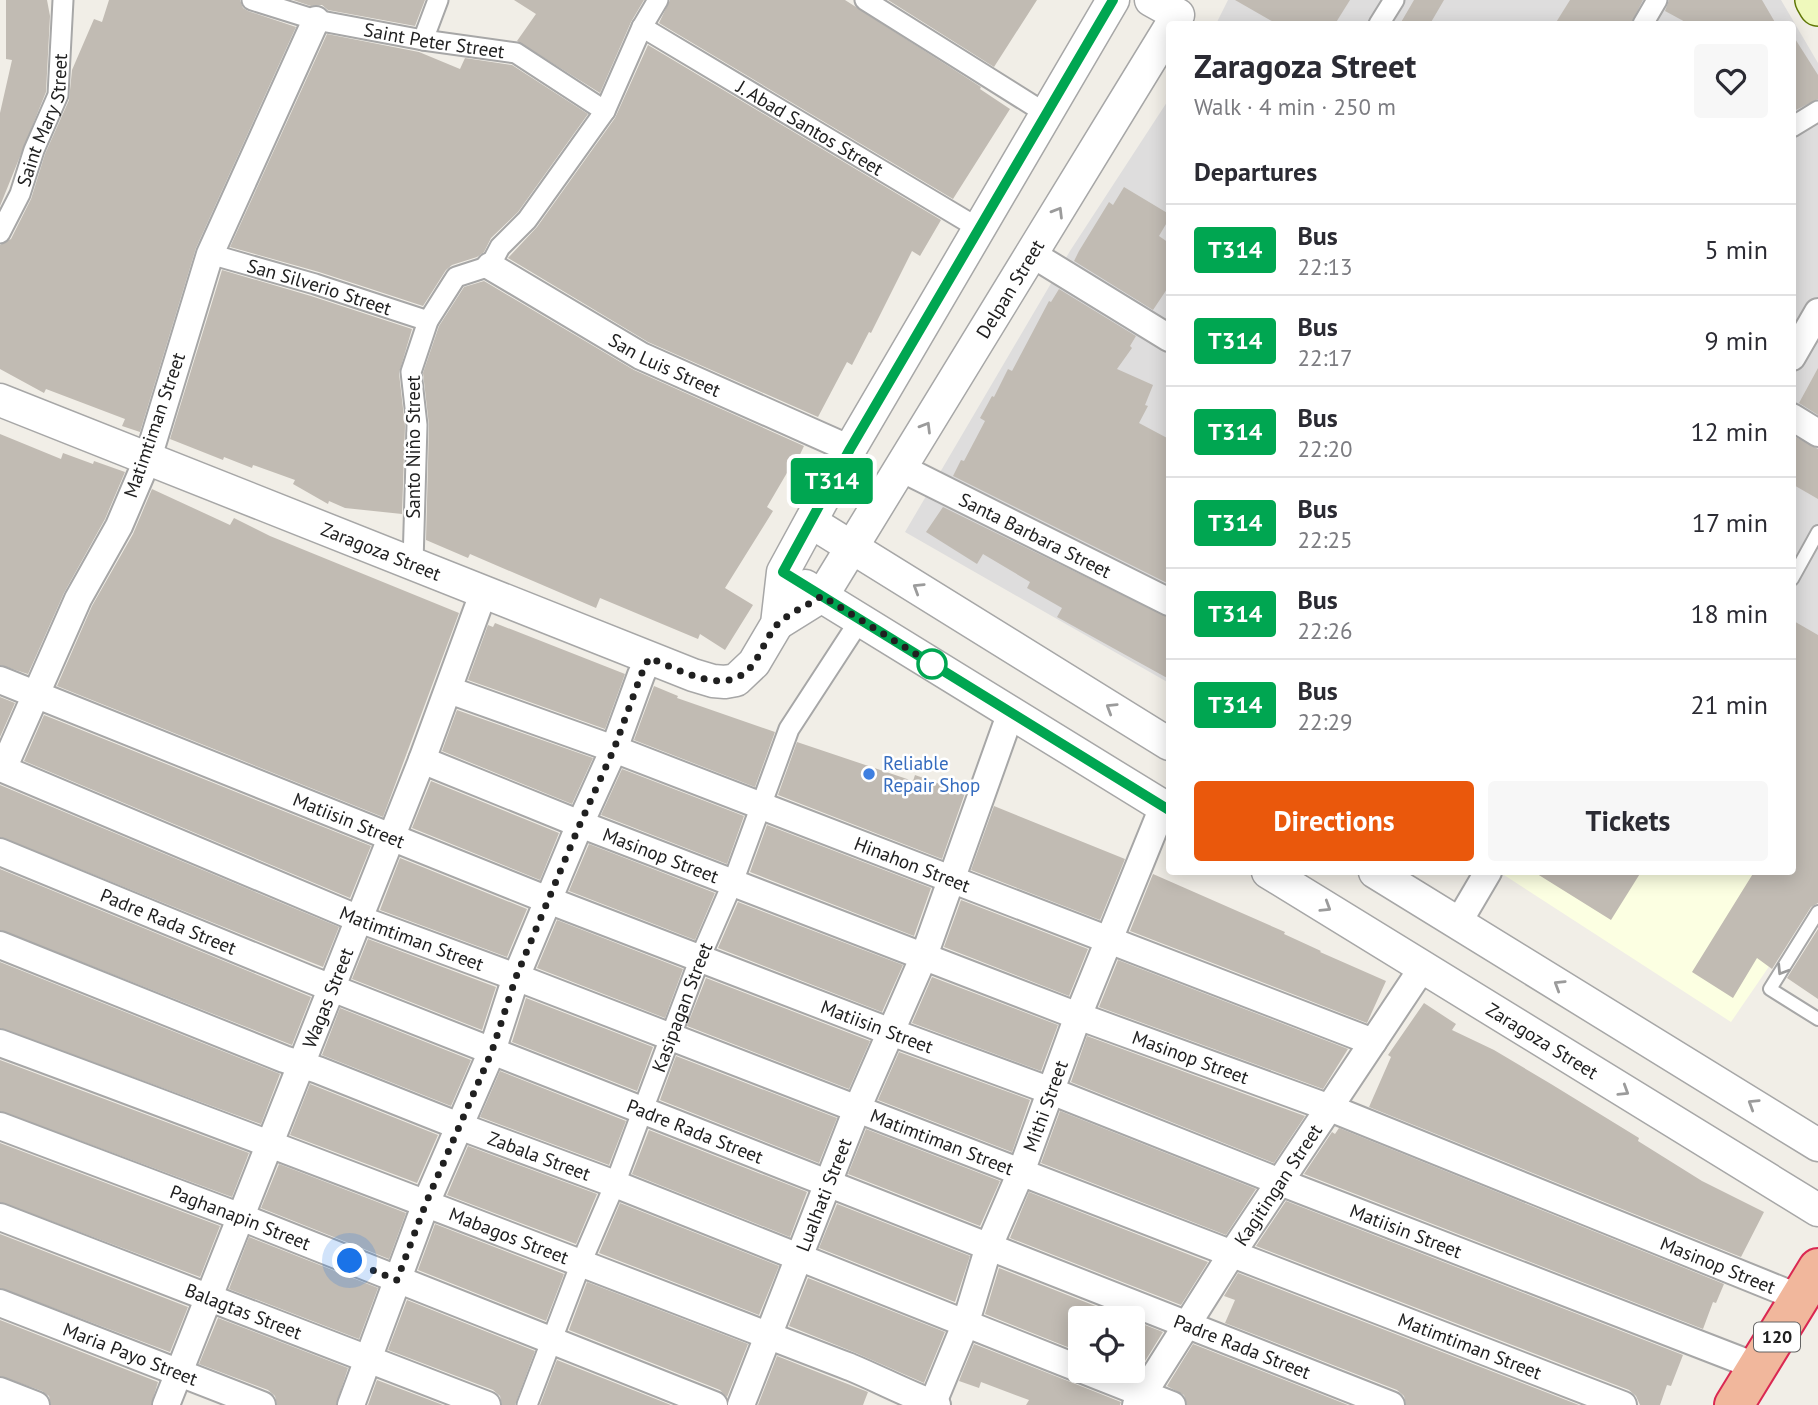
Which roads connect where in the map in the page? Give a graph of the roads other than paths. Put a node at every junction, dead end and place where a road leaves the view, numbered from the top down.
1 (63, 0) edge
2 (252, 0) edge
3 (438, 0) edge
4 (658, 0) edge
5 (865, 0) edge
6 (1113, 0) edge
7 (1394, 0) edge
8 (1657, 0) edge
9 (1814, 0) edge
10 (1818, 7) edge
11 (316, 20) junction
12 (1381, 21) edge
13 (1645, 21) edge
14 (642, 27) junction
15 (1166, 31) edge
16 (423, 40) junction
17 (605, 111) junction
18 (1818, 111) edge
19 (1045, 113) junction
20 (1796, 125) edge
21 (978, 228) junction
22 (0, 233) edge
23 (210, 254) junction
24 (1032, 254) junction
25 (490, 266) junction
26 (1818, 312) edge
27 (428, 321) junction
28 (1166, 336) edge
29 (1796, 350) edge
30 (0, 400) edge
31 (1796, 419) edge
32 (1818, 433) edge
33 (850, 449) junction
34 (148, 458) junction
35 (901, 468) junction
36 (811, 522) junction
37 (1818, 532) edge
38 (852, 548) junction
39 (413, 563) junction
40 (783, 572) junction
41 (1796, 572) edge
42 (484, 591) junction
43 (822, 596) junction
44 (1166, 600) edge
45 (860, 620) junction
46 (777, 624) junction
47 (649, 658) junction
48 (0, 680) edge
49 (449, 690) junction
50 (37, 693) junction
51 (1011, 712) junction
52 (1166, 742) edge
53 (614, 749) junction
54 (422, 760) junction
55 (761, 805) junction
56 (1166, 809) edge
57 (580, 824) junction
58 (392, 838) junction
59 (0, 852) edge
60 (1273, 875) edge
61 (1380, 875) edge
62 (1486, 875) edge
63 (950, 877) junction
64 (733, 882) junction
65 (548, 900) junction
66 (1818, 912) edge
67 (359, 919) junction
68 (1458, 923) junction
69 (1110, 940) junction
70 (0, 945) edge
71 (924, 956) junction
72 (701, 958) junction
73 (1423, 967) junction
74 (516, 977) junction
75 (332, 988) junction
76 (1079, 1016) junction
77 (1818, 1019) edge
78 (891, 1032) junction
79 (670, 1038) junction
80 (1373, 1042) junction
81 (0, 1043) edge
82 (492, 1051) junction
83 (300, 1065) junction
84 (1051, 1091) junction
85 (1330, 1108) junction
86 (857, 1109) junction
87 (643, 1110) junction
88 (0, 1126) edge
89 (459, 1126) junction
90 (270, 1142) junction
91 (1818, 1146) edge
92 (1021, 1172) junction
93 (828, 1182) junction
94 (1280, 1182) junction
95 (615, 1184) junction
96 (426, 1203) junction
97 (1818, 1210) edge
98 (0, 1217) edge
99 (241, 1217) junction
100 (989, 1246) junction
101 (1231, 1255) junction
102 (799, 1257) junction
103 (582, 1263) junction
104 (397, 1280) junction
105 (1809, 1283) edge
106 (209, 1297) junction
107 (0, 1303) edge
108 (965, 1325) junction
109 (1186, 1326) junction
110 (768, 1338) junction
111 (551, 1339) junction
112 (368, 1358) junction
113 (1068, 1365) edge
114 (1758, 1367) junction
115 (179, 1372) junction
116 (1107, 1383) edge
117 (0, 1391) edge
118 (1140, 1399) edge
119 (934, 1404) edge
120 (1384, 1404) edge
121 (36, 1405) edge
122 (166, 1405) edge
123 (262, 1405) edge
124 (351, 1405) edge
125 (487, 1405) edge
126 (527, 1405) edge
127 (714, 1405) edge
128 (741, 1405) edge
129 (1172, 1405) edge
130 (1623, 1405) edge
131 (1734, 1405) edge

1 - 22 street, Saint Mary Street
2 - 11 street, Saint Peter Street
3 - 16 street
4 - 14 street
5 - 19 street
6 - 19 street
7 - 12 street
8 - 13 street
9 - 10 main road
11 - 16 street, Saint Peter Street
11 - 23 street, Matimtiman Street
14 - 17 street
14 - 21 street, J. Abad Santos Street
24 -> 15 street, Delpan Street
16 - 17 street, Saint Peter Street
17 - 25 street
18 - 20 street
19 - 21 street
21 - 33 street
23 - 27 street, San Silverio Street
23 - 34 street, Matimtiman Street
24 - 28 street
35 -> 24 street, Delpan Street
25 - 27 street, Santo Niño Street
25 - 33 street, San Luis Street
26 - 29 street
27 - 39 street, Santo Niño Street
30 - 34 street, Zaragoza Street
31 - 32 street
33 - 36 street
34 - 39 street, Zaragoza Street
34 - 50 street, Matimtiman Street
35 - 38 street, Delpan Street
35 - 44 street, Santa Barbara Street
36 - 38 street
36 - 40 street, Zaragoza Street
37 - 41 lane
38 - 43 street, Zaragoza Street
52 -> 38 street
39 - 42 street, Zaragoza Street
40 - 43 street
40 - 46 street, Zaragoza Street
42 - 47 street, Zaragoza Street
42 - 49 street, Wagas Street
43 - 45 street
43 - 46 street, Zaragoza Street
45 - 51 street
45 - 55 street, Kasipagan Street
46 - 47 street, Zaragoza Street
47 - 53 street, Masinop Street
48 - 50 street, Matiisin Street
49 - 53 street, Hinahon Street
49 - 54 street, Wagas Street
50 - 58 street, Matiisin Street
50 - 67 street, Matimtiman Street
51 - 56 street
51 - 63 street, Lualhati Street
53 - 55 street, Hinahon Street
53 - 57 street, Masinop Street
54 - 57 street, Masinop Street
54 - 58 street, Wagas Street
55 - 63 street, Hinahon Street
55 - 64 street, Kasipagan Street
56 - 69 street, Mithi Street
57 - 64 street, Masinop Street
57 - 65 street, Masinop Street
58 - 65 street, Matiisin Street
58 - 67 street, Wagas Street
59 - 75 street, Padre Rada Street
60 -> 73 street, Zaragoza Street
61 - 68 street
62 - 68 street
63 - 69 street, Hinahon Street
63 - 71 street, Lualhati Street
64 - 71 street, Masinop Street
64 - 72 street, Kasipagan Street
65 - 72 street, Matiisin Street
65 - 74 street, Masinop Street
66 -> 77 lane
67 - 74 street, Matimtiman Street
67 - 75 street, Wagas Street
91 -> 68 street
69 - 76 street, Mithi Street
69 - 80 street, Hinahon Street
70 - 83 street, Zabala Street
71 - 76 street, Masinop Street
71 - 78 street, Lualhati Street
72 - 78 street, Matiisin Street
72 - 79 street, Kasipagan Street
73 - 80 street, Kagitingan Street
73 -> 97 street, Zaragoza Street
74 - 79 street, Matimtiman Street
74 - 82 street, Masinop Street
75 - 82 street, Padre Rada Street
75 - 83 street, Wagas Street
76 - 84 street, Mithi Street
76 - 85 street, Masinop Street
78 - 84 street, Matiisin Street
78 - 86 street, Lualhati Street
79 - 86 street, Matimtiman Street
79 - 87 street, Kasipagan Street
80 - 85 street, Kagitingan Street
81 - 90 street, Mabagos Street
82 - 87 street, Padre Rada Street
82 - 89 street, Masinop Street
83 - 89 street, Zabala Street
83 - 90 street, Wagas Street
84 - 92 street, Mithi Street
84 - 94 street, Matiisin Street
85 - 94 street, Kagitingan Street
85 - 105 street, Masinop Street
86 - 92 street, Matimtiman Street
86 - 93 street, Lualhati Street
87 - 93 street, Padre Rada Street
87 - 95 street, Kasipagan Street
88 - 99 street, Paghanapin Street
89 - 95 street, Zabala Street
89 - 96 street, Masinop Street
90 - 96 street, Mabagos Street
90 - 99 street, Wagas Street
92 - 100 street, Mithi Street
92 - 101 street, Matimtiman Street
93 - 100 street, Padre Rada Street
93 - 102 street, Lualhati Street
94 - 101 street, Kagitingan Street
94 - 114 street, Matiisin Street
95 - 102 street, Zabala Street
95 - 103 street, Kasipagan Street
96 - 103 street, Mabagos Street
96 - 104 street, Masinop Street
98 - 106 street, Balagtas Street
99 - 104 street, Paghanapin Street
99 - 106 street, Wagas Street
100 - 108 street, Mithi Street
100 - 109 street, Padre Rada Street
101 - 109 street, Kagitingan Street
101 - 130 street, Matimtiman Street
102 - 108 street, Zabala Street
102 - 110 street, Lualhati Street
103 - 110 street, Mabagos Street
103 - 111 street, Kasipagan Street
104 - 111 street, Paghanapin Street
104 - 112 street, Masinop Street
105 - 114 highway, 120
106 - 112 street, Balagtas Street
106 - 115 street, Wagas Street
107 - 115 street, Maria Payo Street
108 - 113 street, Zabala Street
108 - 119 street, Mithi Street
109 - 118 street, Kagitingan Street
109 - 120 street, Padre Rada Street
110 - 119 street, Mabagos Street
110 - 128 street, Lualhati Street
111 - 126 street, Kasipagan Street
111 - 127 street, Paghanapin Street
112 - 124 street, Masinop Street
112 - 125 street, Balagtas Street
114 - 131 highway, 120
115 - 122 street, Wagas Street
115 - 123 street, Maria Payo Street
116 - 118 street, Zabala Street
117 - 121 street
118 - 129 street, Zabala Street

